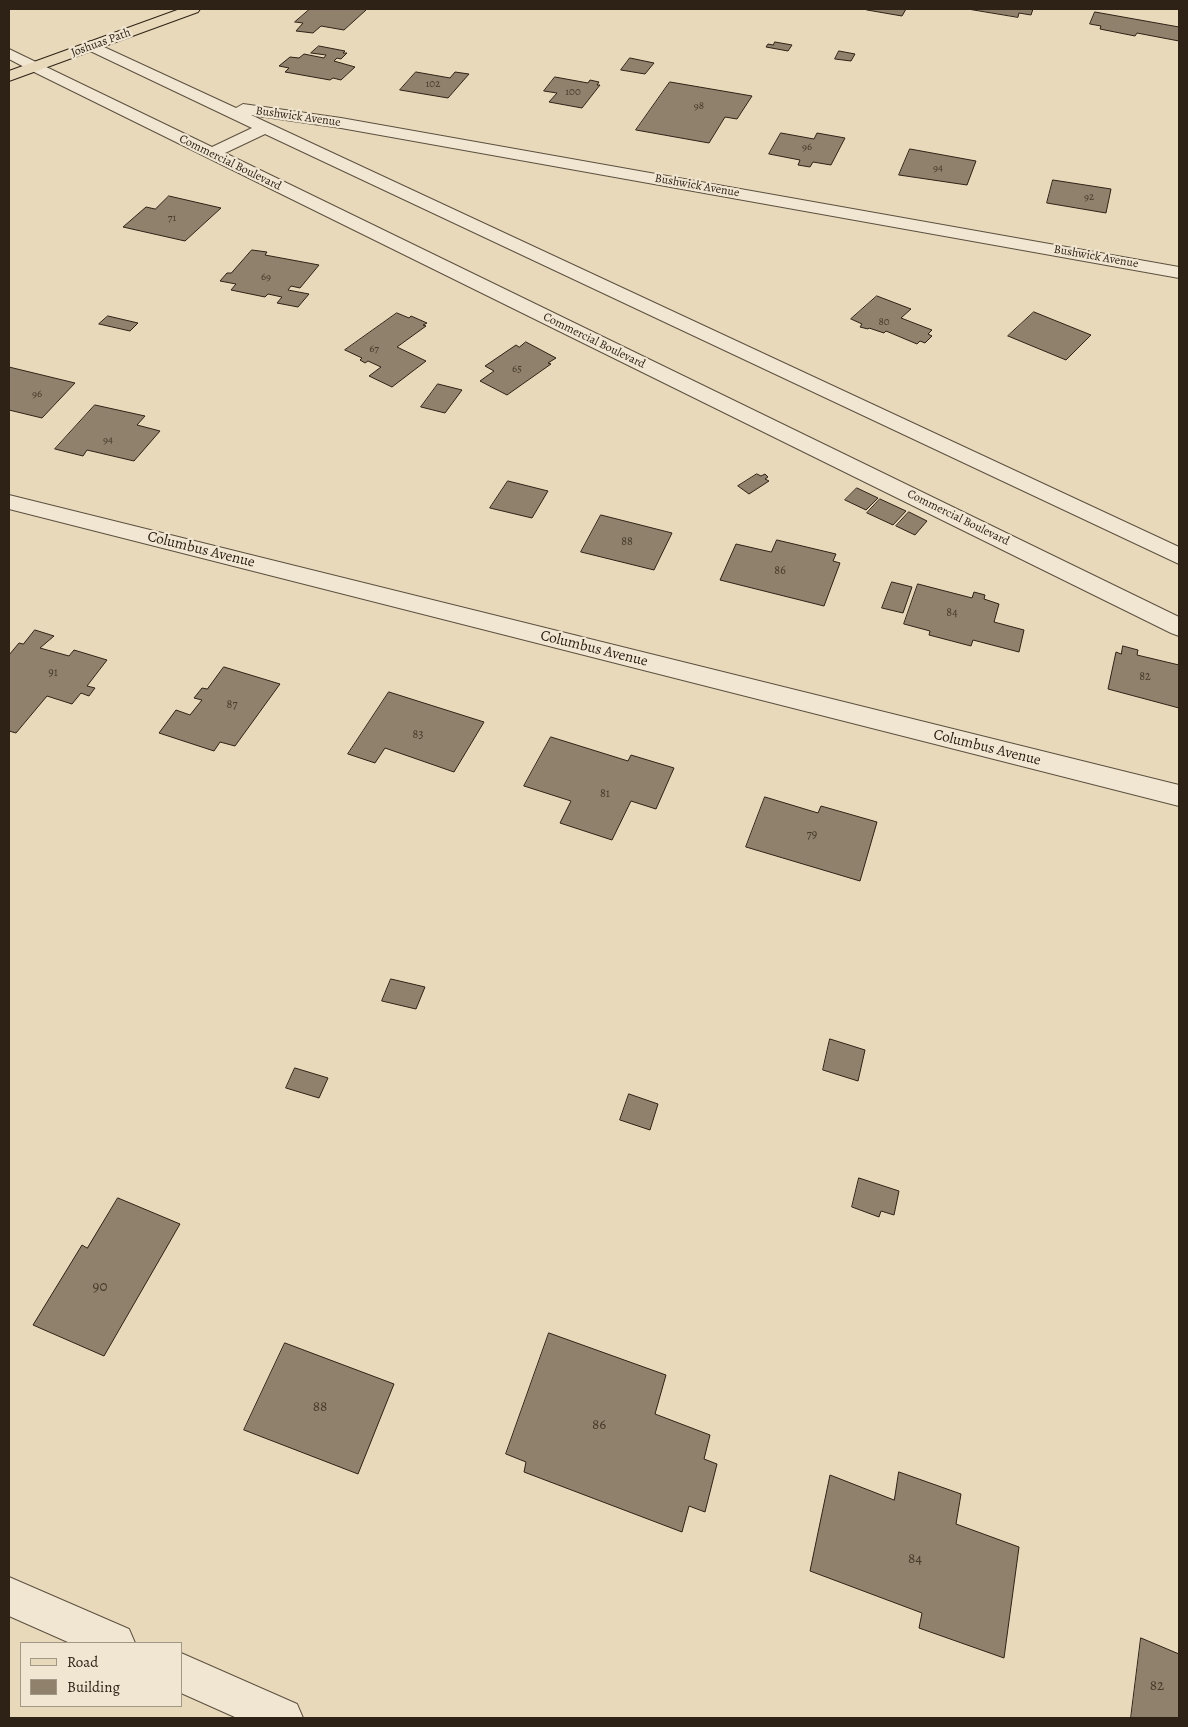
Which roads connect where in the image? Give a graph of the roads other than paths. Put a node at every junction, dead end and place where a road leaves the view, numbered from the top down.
1 (193, 9) edge
2 (91, 46) junction
3 (9, 53) edge
4 (35, 67) junction
5 (9, 76) edge
6 (214, 105) junction
7 (264, 128) junction
8 (211, 154) junction
9 (1179, 272) edge
10 (9, 502) edge
11 (1179, 556) edge
12 (1179, 626) edge
13 (1179, 796) edge
14 (9, 1596) edge
15 (113, 1642) edge
16 (182, 1673) edge
17 (283, 1718) edge

1 - 2 main road, Joshuas Path
2 - 4 main road, Joshuas Path
2 - 6 street
3 - 4 street, Commercial Boulevard
4 - 5 main road, Joshuas Path
4 - 8 street, Commercial Boulevard
6 - 7 street
6 - 9 street, Bushwick Avenue
7 - 8 street
7 - 11 street
8 - 12 street, Commercial Boulevard
10 - 13 street, Columbus Avenue
14 - 15 street
16 - 17 street

